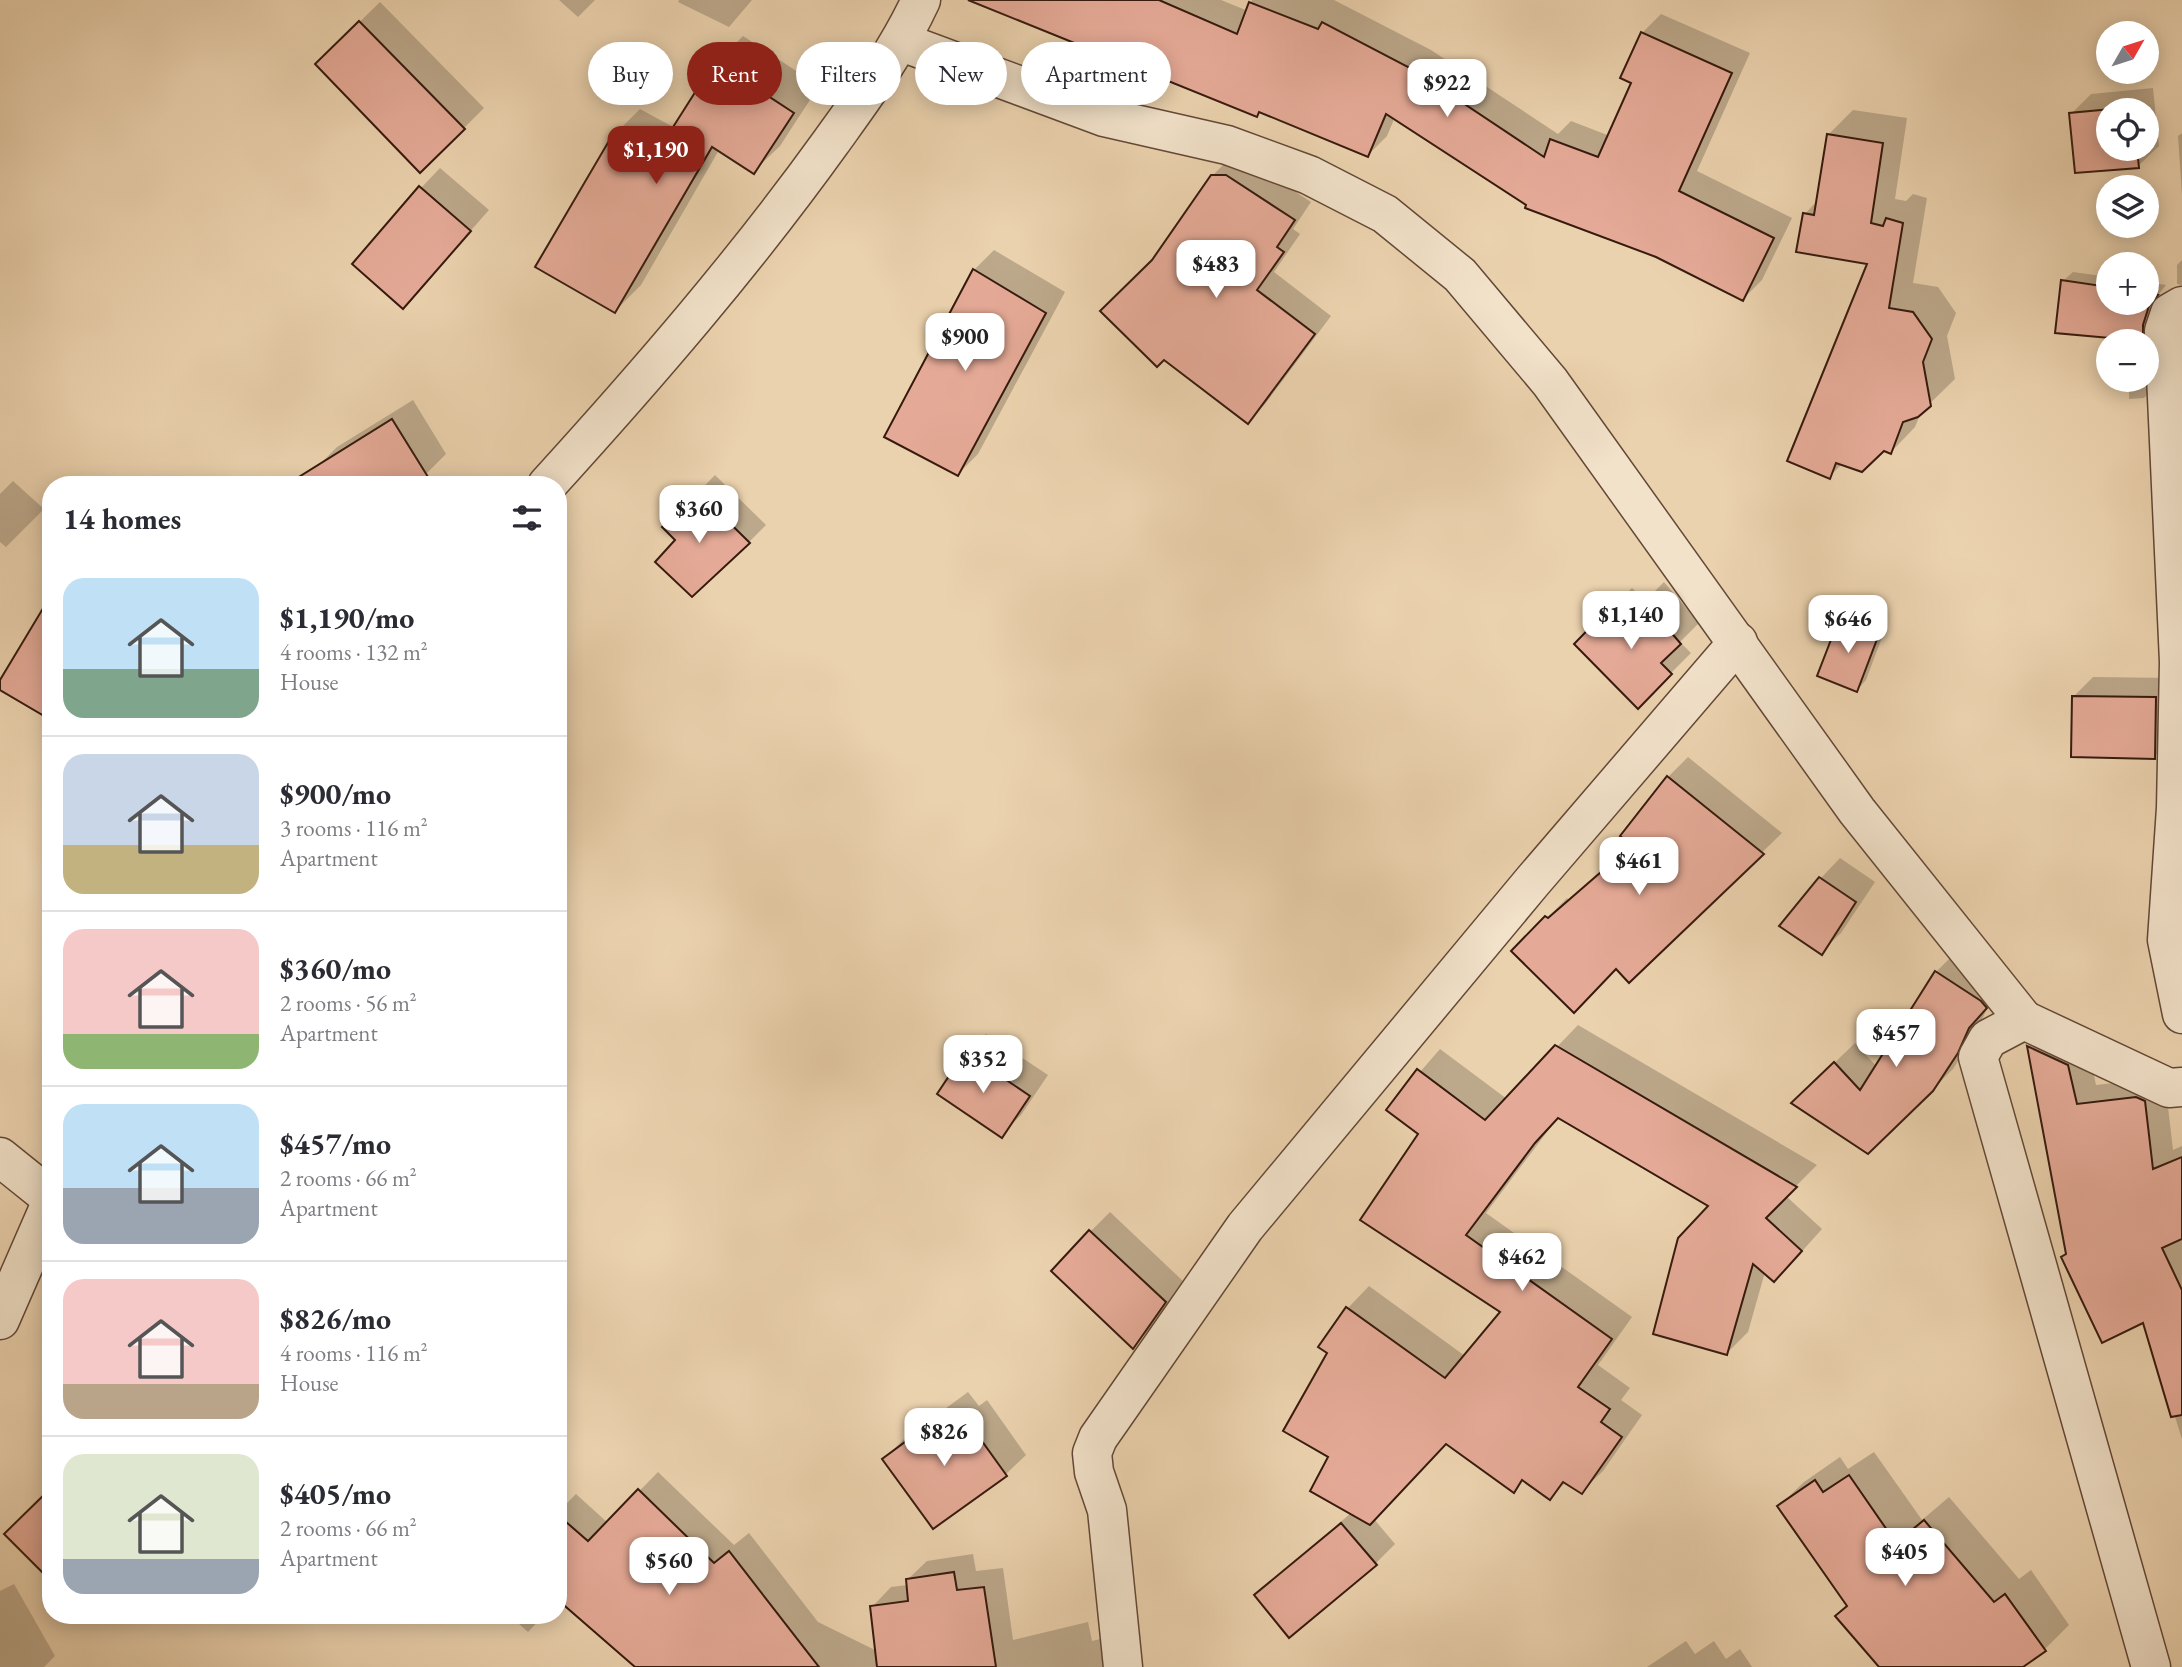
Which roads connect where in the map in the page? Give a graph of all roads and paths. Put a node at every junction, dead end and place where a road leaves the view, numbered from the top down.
1 (921, 0) edge
2 (902, 43) junction
3 (2182, 306) edge
4 (555, 476) edge
5 (1738, 642) junction
6 (2182, 1014) edge
7 (2024, 1020) junction
8 (2182, 1087) edge
9 (0, 1157) edge
10 (42, 1191) edge
11 (42, 1224) edge
12 (0, 1320) edge
13 (1124, 1667) edge
14 (2151, 1667) edge

1 - 2 street
2 - 4 street
2 - 5 street
3 - 6 street
5 - 7 street
5 - 13 street
7 - 8 street
7 - 14 street
9 - 10 street
11 - 12 street

